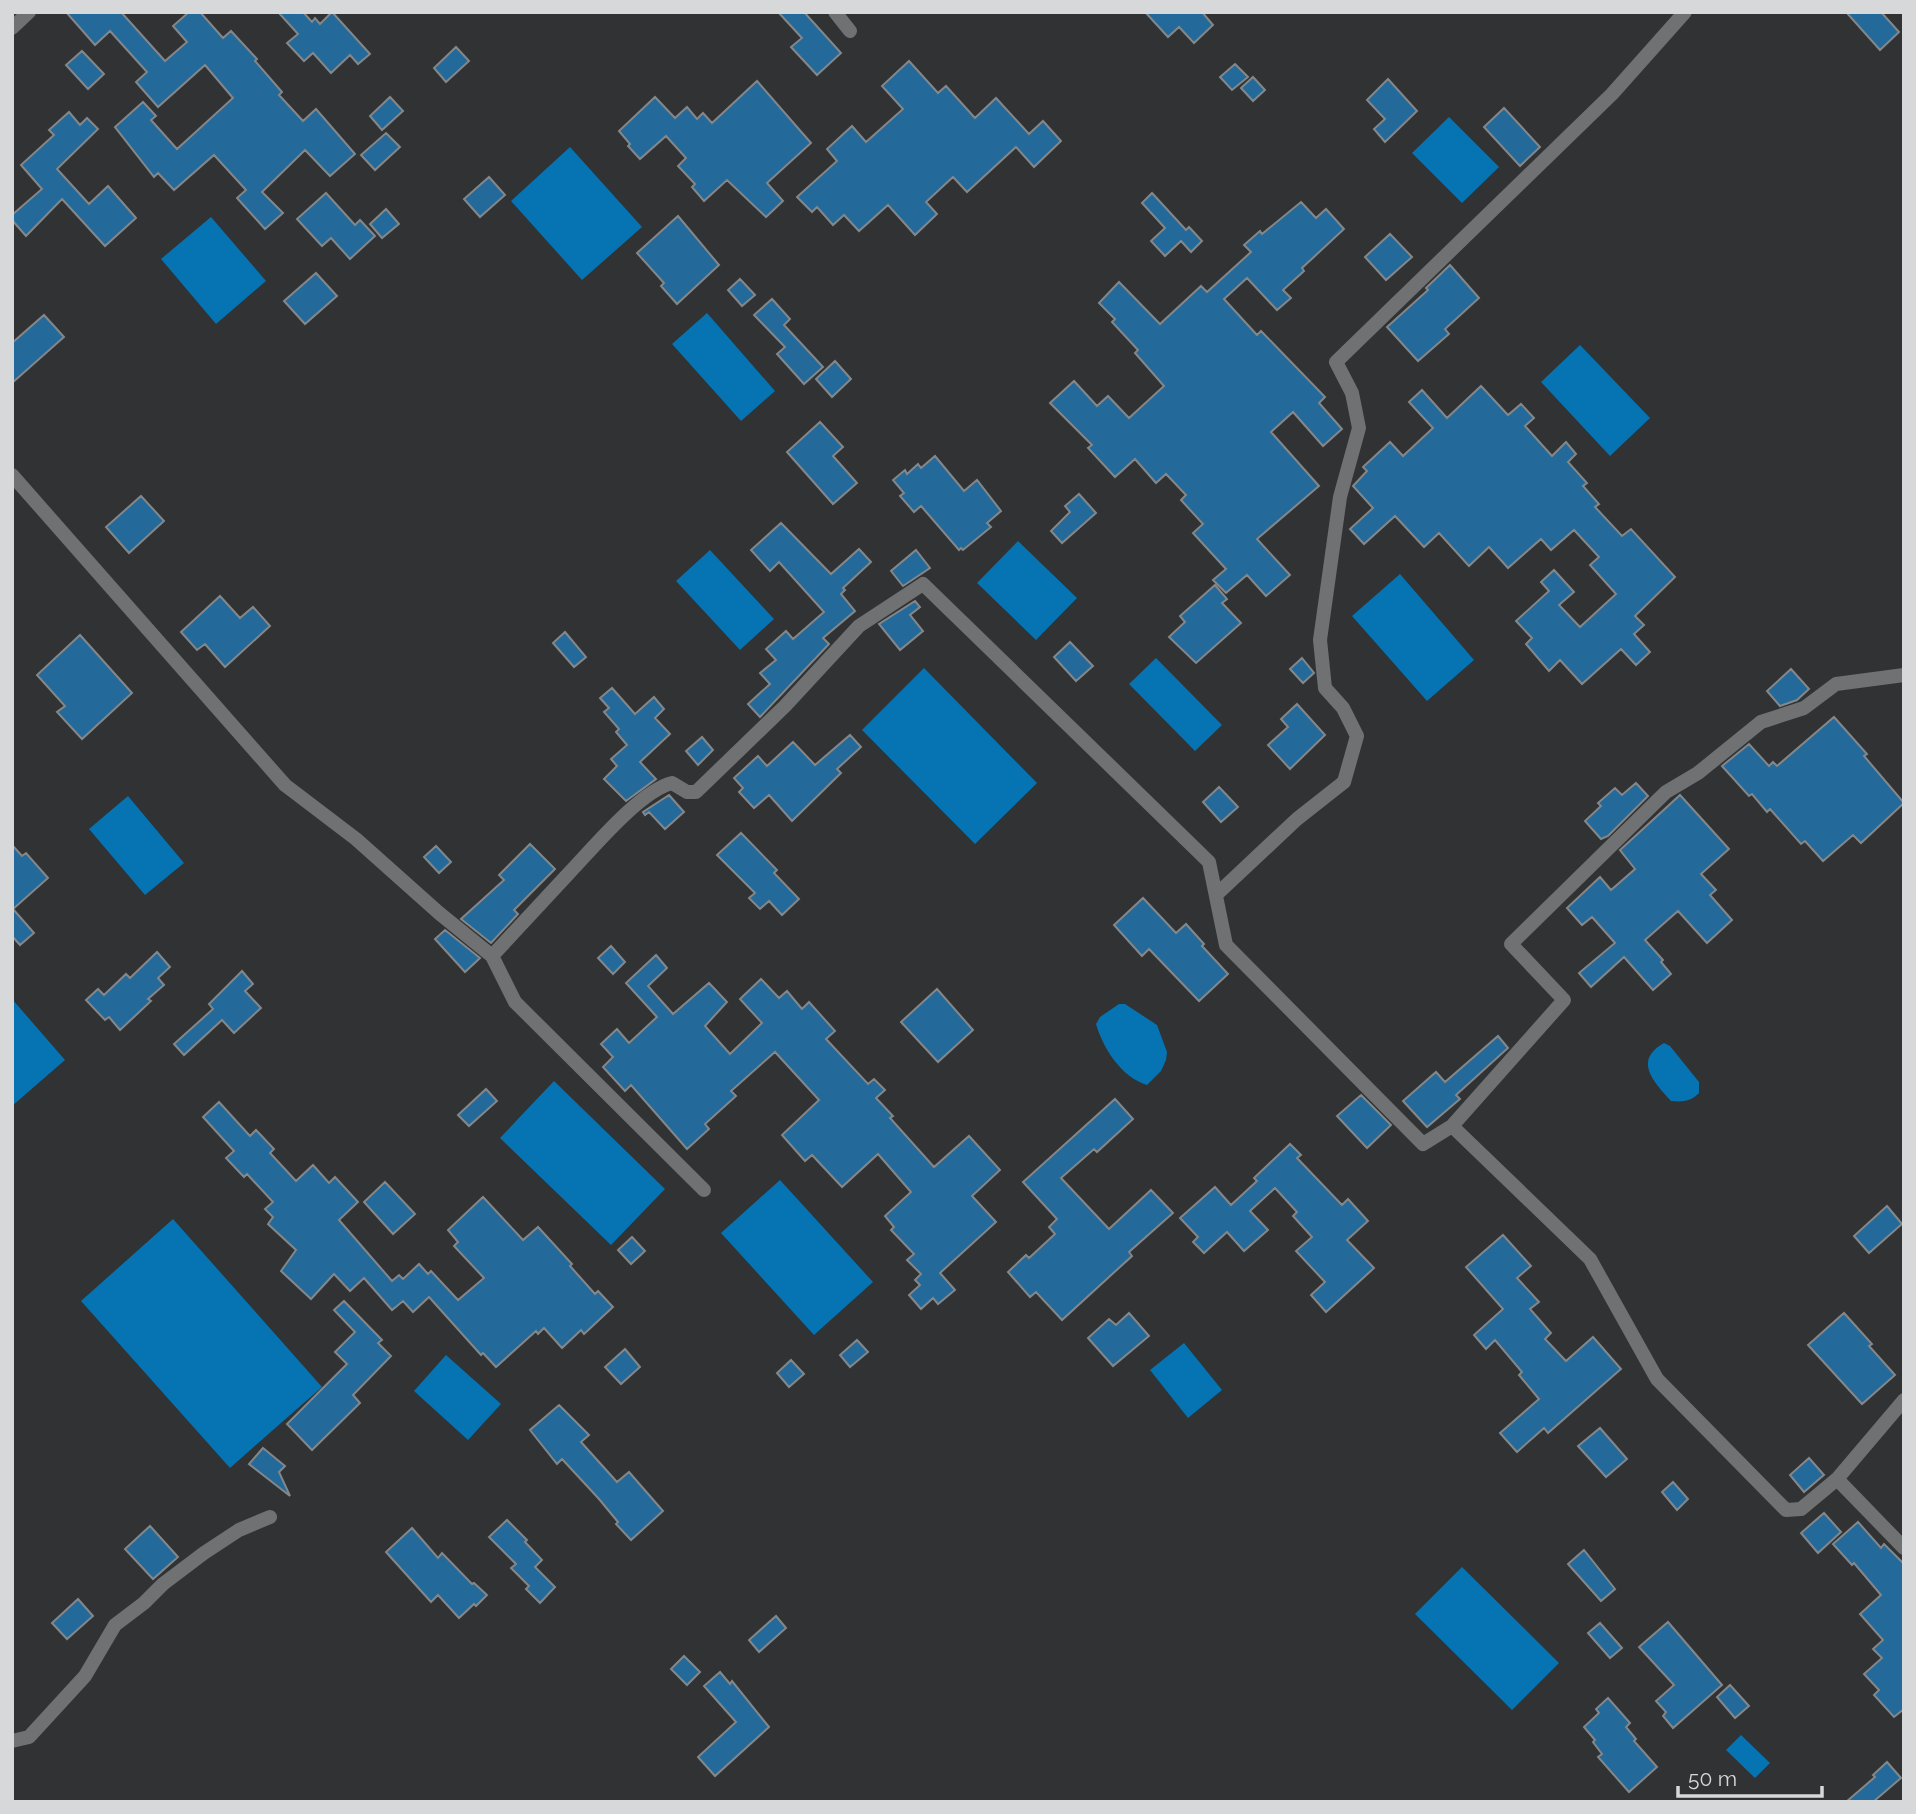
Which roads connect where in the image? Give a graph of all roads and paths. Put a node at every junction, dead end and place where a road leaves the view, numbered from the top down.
1 (29, 12) edge
2 (835, 12) edge
3 (1685, 12) edge
4 (12, 28) edge
5 (850, 31) dead end
6 (12, 475) edge
7 (1904, 675) edge
8 (1216, 895) junction
9 (492, 956) junction
10 (1452, 1126) junction
11 (704, 1190) dead end
12 (1904, 1400) edge
13 (1837, 1479) junction
14 (270, 1517) dead end
15 (1904, 1548) edge
16 (12, 1741) edge

1 - 4 street
2 - 5 street
3 - 8 street
6 - 9 street
7 - 10 street
8 - 9 street
8 - 10 street
9 - 11 street
10 - 13 street
12 - 13 street
13 - 15 street
14 - 16 street

